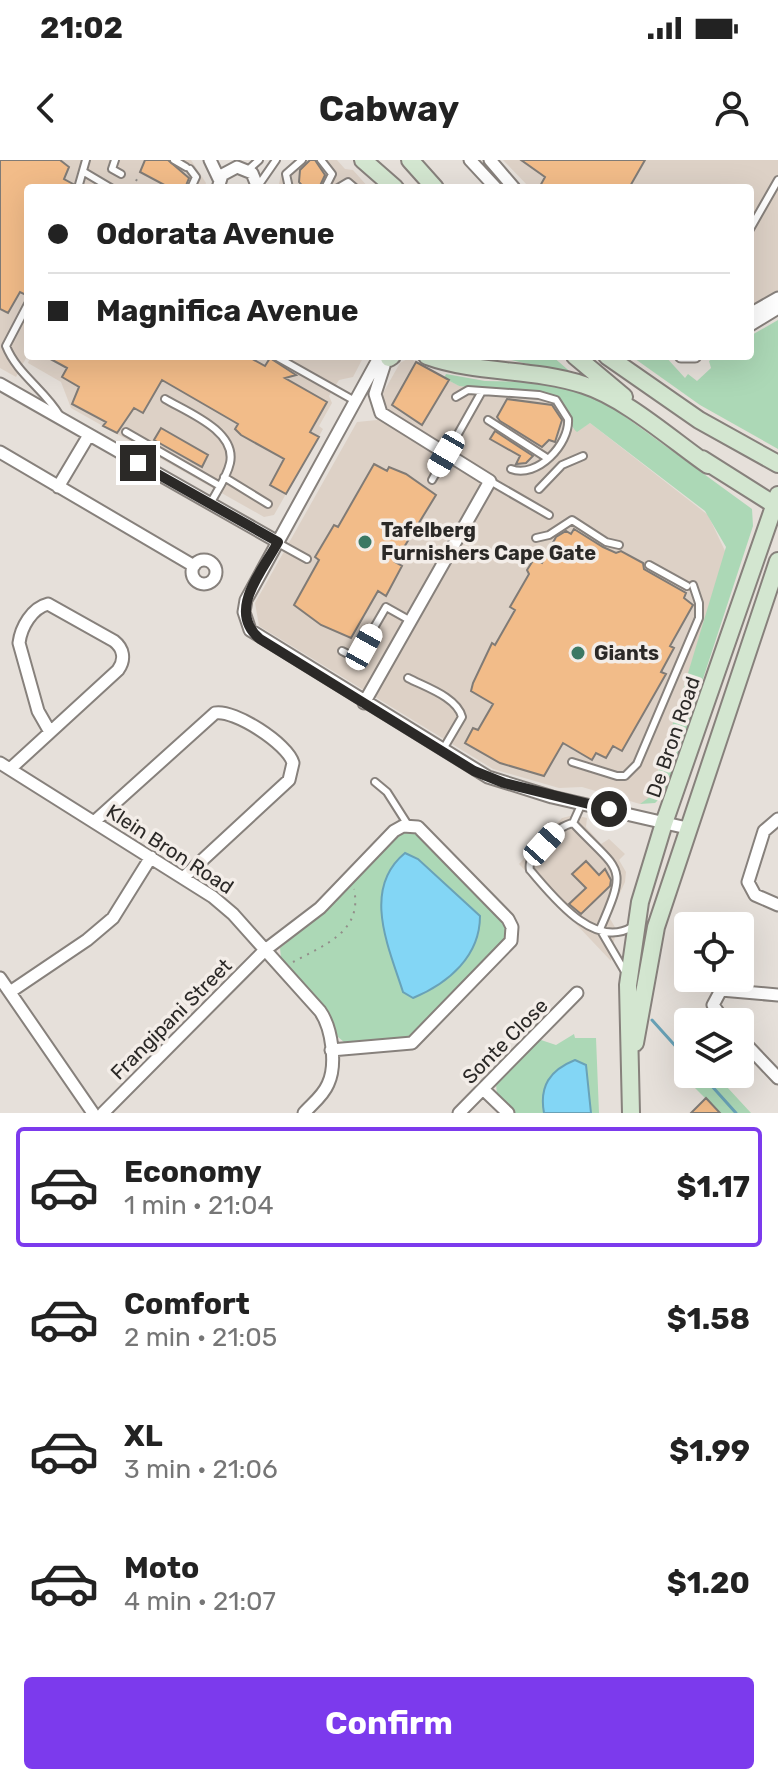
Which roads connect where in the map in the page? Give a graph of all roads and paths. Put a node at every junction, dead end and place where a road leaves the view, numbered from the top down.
1 (86, 160) edge
2 (93, 160) edge
3 (115, 160) edge
4 (174, 160) edge
5 (210, 160) edge
6 (223, 160) edge
7 (259, 160) edge
8 (276, 160) edge
9 (302, 160) edge
10 (321, 160) edge
11 (363, 160) edge
12 (379, 160) edge
13 (470, 160) edge
14 (492, 162) edge
15 (416, 164) edge
16 (233, 168) junction
17 (248, 170) junction
18 (84, 172) junction
19 (121, 174) dead end
20 (140, 174) dead end
21 (778, 180) edge
22 (482, 183) edge
23 (80, 184) edge
24 (104, 184) edge
25 (134, 184) edge
26 (193, 184) edge
27 (218, 184) edge
28 (256, 184) edge
29 (260, 184) edge
30 (288, 184) edge
31 (327, 184) edge
32 (390, 184) edge
33 (400, 184) edge
34 (432, 184) edge
35 (511, 184) edge
36 (754, 222) edge
37 (778, 298) edge
38 (778, 308) edge
39 (24, 312) edge
40 (754, 312) edge
41 (754, 323) edge
42 (282, 360) edge
43 (383, 360) edge
44 (384, 360) edge
45 (439, 360) edge
46 (457, 360) edge
47 (580, 360) edge
48 (613, 360) edge
49 (475, 366) junction
50 (0, 384) edge
51 (481, 393) junction
52 (456, 397) dead end
53 (165, 399) dead end
54 (357, 402) junction
55 (61, 419) junction
56 (488, 420) dead end
57 (126, 432) dead end
58 (89, 435) junction
59 (0, 452) edge
60 (446, 454) junction
61 (583, 456) dead end
62 (547, 458) junction
63 (778, 464) edge
64 (708, 465) junction
65 (511, 469) dead end
66 (224, 477) junction
67 (432, 480) dead end
68 (490, 481) junction
69 (220, 486) junction
70 (58, 487) junction
71 (539, 489) dead end
72 (776, 502) edge
73 (210, 504) junction
74 (268, 504) dead end
75 (549, 515) dead end
76 (536, 538) dead end
77 (278, 542) junction
78 (619, 545) dead end
79 (307, 559) dead end
80 (778, 561) edge
81 (649, 565) dead end
82 (194, 566) dead end
83 (411, 621) junction
84 (342, 651) dead end
85 (408, 678) dead end
86 (364, 703) junction
87 (50, 732) junction
88 (442, 751) junction
89 (572, 762) dead end
90 (5, 766) edge
91 (375, 782) dead end
92 (582, 803) junction
93 (778, 819) edge
94 (95, 821) junction
95 (573, 823) junction
96 (664, 823) junction
97 (408, 825) junction
98 (687, 828) junction
99 (151, 857) junction
100 (351, 876) junction
101 (184, 877) junction
102 (778, 905) edge
103 (637, 923) junction
104 (600, 929) junction
105 (265, 950) junction
106 (281, 968) junction
107 (0, 978) edge
108 (628, 985) junction
109 (10, 992) junction
110 (577, 993) dead end
111 (778, 995) edge
112 (715, 1008) edge
113 (331, 1050) junction
114 (754, 1053) edge
115 (778, 1078) edge
116 (630, 1084) junction
117 (483, 1089) junction
118 (93, 1113) edge
119 (103, 1113) edge
120 (304, 1113) edge
121 (459, 1113) edge
122 (508, 1113) edge
123 (631, 1113) edge

1 - 18 lane
2 - 18 lane
3 - 19 lane
4 - 26 lane
5 - 27 street
6 - 16 street
7 - 17 lane
8 - 29 lane
9 - 30 lane
10 - 31 lane
11 - 32 street
12 - 33 street
13 - 22 street
14 - 22 street
14 - 35 street
15 - 34 street
16 - 17 street
16 - 27 street
17 - 28 street
18 - 23 lane
18 - 24 lane
20 - 25 path
21 - 36 lane
37 - 40 street
38 - 41 street
39 - 55 lane
42 - 54 lane
43 - 54 street
44 - 60 street
45 - 49 street
46 - 49 street
47 - 64 street
48 - 63 street
49 - 64 street
50 - 55 street
51 - 52 lane
51 - 60 lane
51 - 62 lane
53 - 66 lane
54 - 77 street
55 - 58 street
56 - 62 lane
57 - 69 lane
58 - 70 street
58 - 73 street
59 - 70 street
60 - 67 lane
60 - 68 street
61 - 71 lane
62 - 65 lane
64 - 72 street
66 - 69 lane
66 - 74 lane
68 - 75 lane
68 - 83 street
69 - 73 lane
70 - 82 street
72 - 96 street, De Bron Road
73 - 77 street
76 - 78 lane
77 - 79 lane
77 - 86 street
80 - 98 street, De Bron Road
81 - 89 lane
83 - 84 lane
83 - 86 street
85 - 88 lane
86 - 88 street
87 - 87 street
87 - 90 street
88 - 92 street
90 - 94 street, Klein Bron Road
91 - 97 lane
92 - 95 lane
92 - 96 street
93 - 102 street
94 - 99 street, Klein Bron Road
94 - 101 street
95 - 104 lane
95 - 104 lane
96 - 98 street
96 - 103 street, De Bron Road
97 - 100 street, Frangipani Street
97 - 113 street
98 - 116 street, De Bron Road
99 - 101 street, Klein Bron Road
99 - 109 street
100 - 105 street, Frangipani Street
100 - 106 path
101 - 105 street, Klein Bron Road
103 - 104 lane
103 - 108 street, De Bron Road
104 - 108 lane
105 - 106 street, Klein Bron Road
105 - 119 street, Frangipani Street
106 - 113 street, Klein Bron Road
107 - 109 street
108 - 116 street, De Bron Road
109 - 118 street
110 - 117 street, Sonte Close
111 - 112 street
113 - 120 street, Klein Bron Road
114 - 115 street
116 - 123 street, De Bron Road
117 - 121 street, Sonte Close
117 - 122 street

